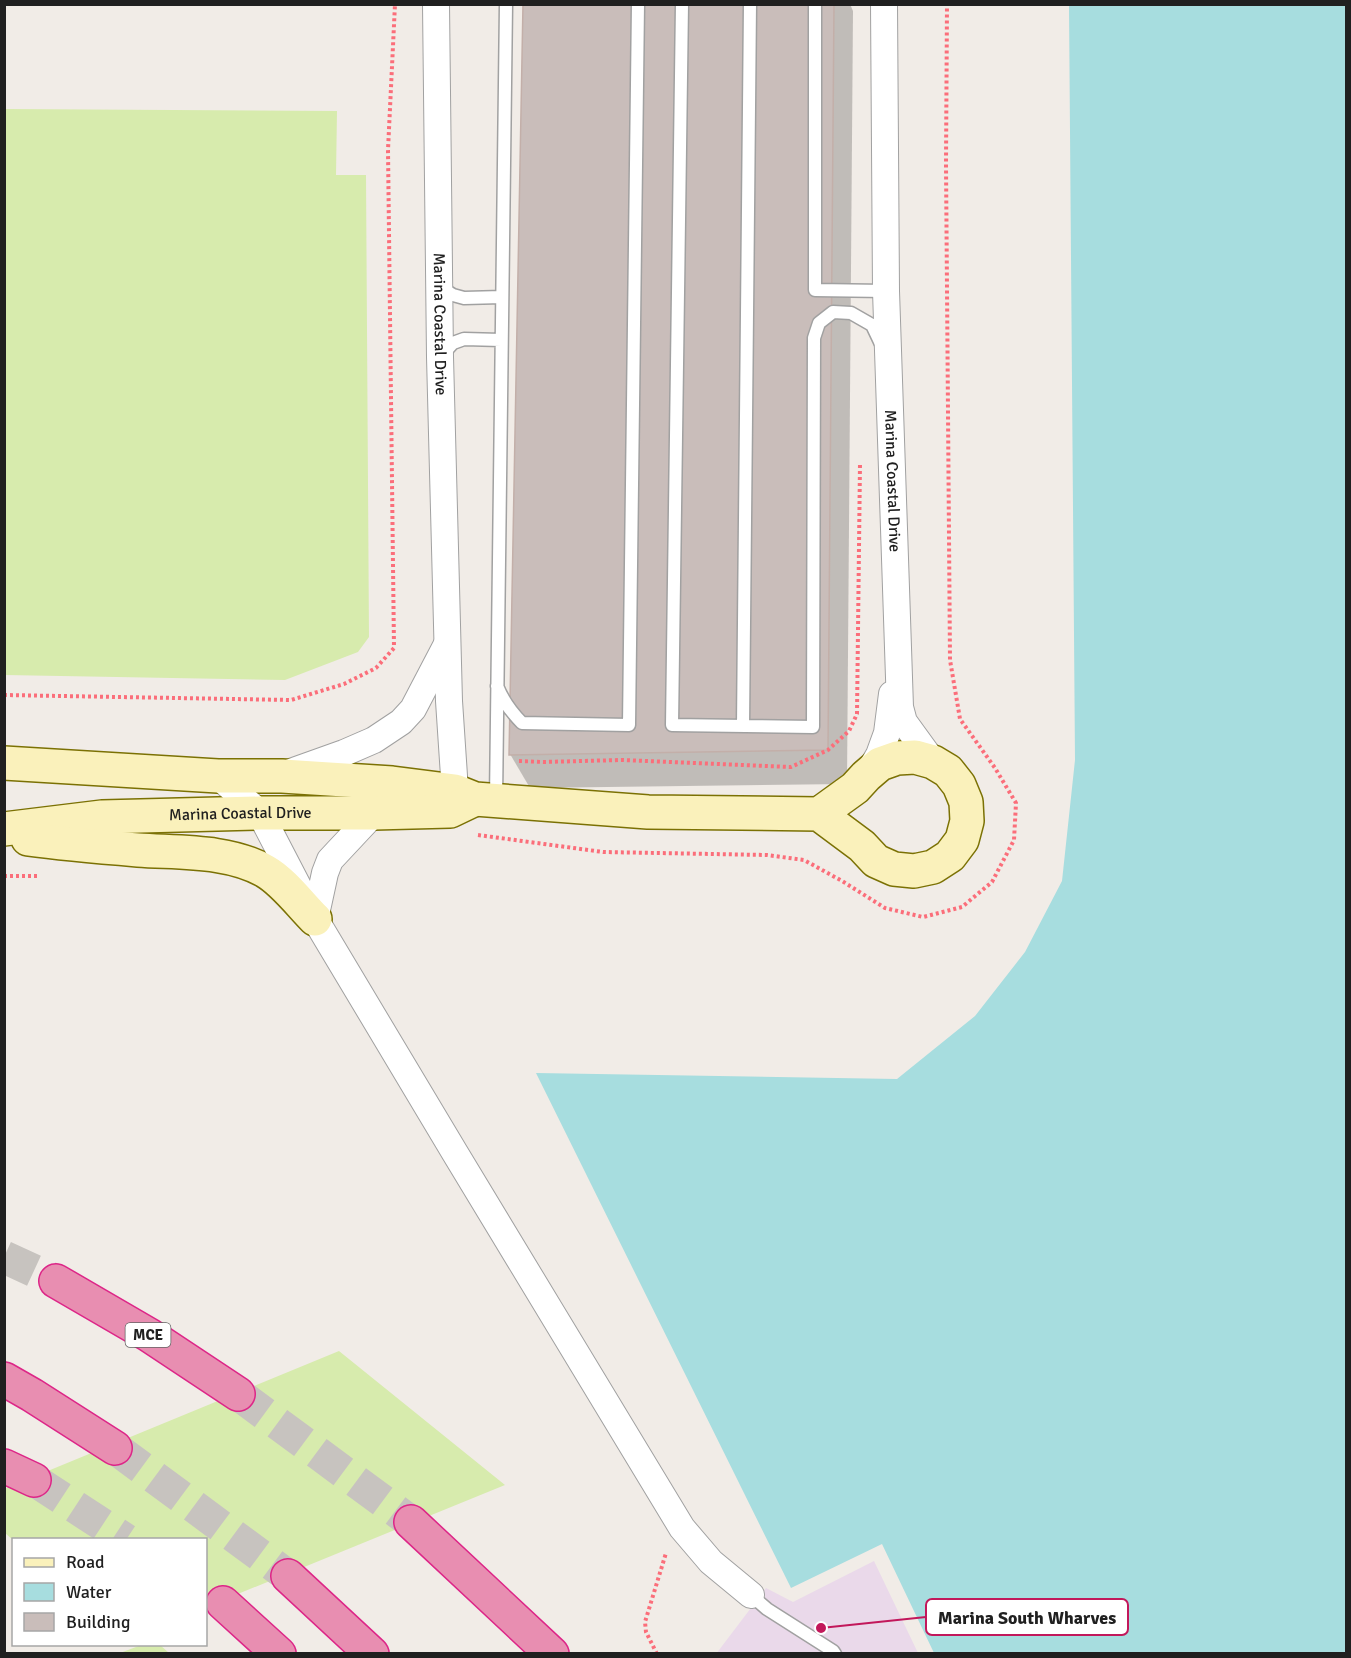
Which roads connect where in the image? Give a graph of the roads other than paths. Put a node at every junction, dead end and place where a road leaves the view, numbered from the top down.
1 (436, 4) edge
2 (506, 4) edge
3 (638, 4) edge
4 (682, 4) edge
5 (750, 4) edge
6 (815, 4) edge
7 (884, 4) edge
8 (439, 286) junction
9 (886, 291) junction
10 (502, 297) junction
11 (501, 340) junction
12 (440, 357) junction
13 (889, 360) junction
14 (898, 634) junction
15 (449, 641) junction
16 (497, 686) junction
17 (743, 726) junction
18 (933, 762) junction
19 (4, 763) edge
20 (218, 776) junction
21 (282, 776) junction
22 (866, 776) junction
23 (475, 797) junction
24 (260, 813) junction
25 (374, 813) junction
26 (819, 814) junction
27 (4, 830) edge
28 (4, 836) edge
29 (315, 919) junction
30 (56, 1281) tunnel mouth
31 (4, 1379) edge
32 (238, 1394) tunnel mouth
33 (115, 1448) tunnel mouth
34 (4, 1466) edge
35 (34, 1480) tunnel mouth
36 (411, 1522) tunnel mouth
37 (288, 1576) tunnel mouth
38 (751, 1595) joint
39 (223, 1603) dead end
40 (279, 1653) edge
41 (372, 1653) edge
42 (552, 1653) edge
43 (835, 1653) edge

1 - 8 street, Marina Coastal Drive
2 - 10 lane
3 - 16 lane
4 - 17 lane
5 - 17 lane
6 - 9 lane
7 - 9 street, Marina Coastal Drive
8 - 10 lane
8 - 12 street, Marina Coastal Drive
9 - 13 street, Marina Coastal Drive
10 - 11 lane
11 - 12 lane
11 - 16 lane
12 - 15 street, Marina Coastal Drive
13 - 14 street, Marina Coastal Drive
13 - 17 lane
14 - 18 street, Marina Coastal Drive
14 - 22 street, Marina Coastal Drive
15 - 21 street, Marina Coastal Drive
15 - 23 street, Marina Coastal Drive
16 - 23 lane
18 - 22 street, Marina Coastal Drive
18 - 26 street, Marina Coastal Drive
19 - 20 street, Marina Coastal Drive
20 - 21 street, Marina Coastal Drive
20 - 24 street
21 - 23 street, Marina Coastal Drive
22 - 26 street, Marina Coastal Drive
23 - 25 street, Marina Coastal Drive
23 - 26 street, Marina Coastal Drive
24 - 25 street, Marina Coastal Drive
24 - 27 street, Marina Coastal Drive
24 - 29 street
25 - 29 street
28 - 29 street
29 - 38 street
30 - 32 highway, MCE
31 - 33 highway
34 - 35 highway
36 - 42 highway
37 - 41 highway
38 - 43 lane
39 - 40 highway

